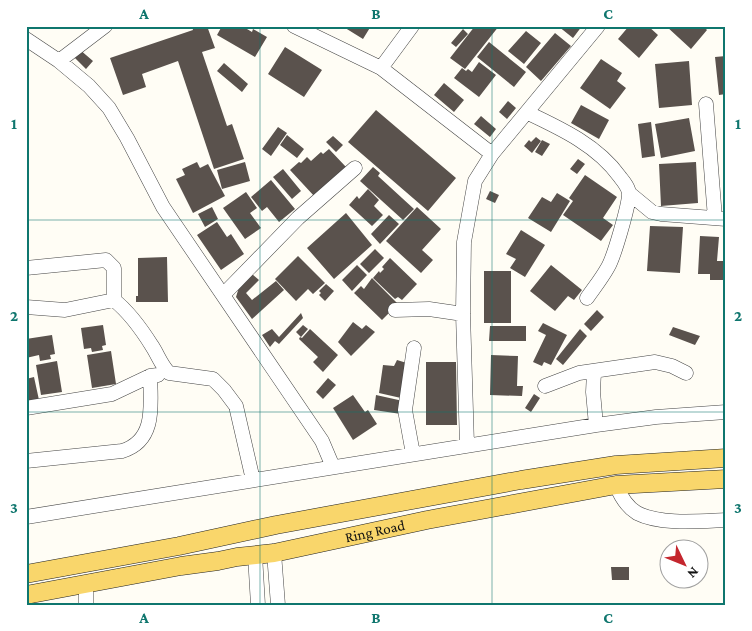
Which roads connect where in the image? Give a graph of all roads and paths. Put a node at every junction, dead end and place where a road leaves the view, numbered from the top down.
1 (105, 26) edge
2 (294, 26) edge
3 (412, 26) edge
4 (598, 26) edge
5 (26, 39) edge
6 (59, 61) junction
7 (381, 68) junction
8 (706, 104) dead end
9 (528, 113) junction
10 (492, 154) junction
11 (355, 168) dead end
12 (629, 193) junction
13 (721, 218) edge
14 (26, 268) edge
15 (223, 295) junction
16 (587, 298) dead end
17 (114, 300) junction
18 (26, 307) edge
19 (395, 310) dead end
20 (463, 314) junction
21 (414, 348) dead end
22 (594, 372) junction
23 (168, 373) junction
24 (686, 373) dead end
25 (150, 376) junction
26 (545, 386) dead end
27 (26, 408) edge
28 (726, 412) edge
29 (596, 425) junction
30 (467, 445) junction
31 (413, 454) junction
32 (726, 458) edge
33 (26, 461) edge
34 (333, 467) junction
35 (726, 479) edge
36 (252, 480) junction
37 (616, 485) junction
38 (26, 518) edge
39 (726, 520) edge
40 (274, 553) junction
41 (255, 555) junction
42 (26, 574) edge
43 (86, 584) junction
44 (26, 595) edge
45 (86, 605) edge
46 (258, 605) edge
47 (278, 605) edge

1 - 6 street
2 - 7 street
3 - 7 street
4 - 9 street
5 - 6 street
6 - 15 street
7 - 10 street
8 - 13 street
9 - 10 street
9 - 12 street
10 - 20 street
11 - 15 street
12 - 13 street
12 - 16 street
14 - 17 street
15 - 34 street
17 - 18 street
17 - 23 street
19 - 20 street
20 - 30 street
21 - 31 street
22 - 24 street
22 - 26 street
22 - 29 street
23 - 25 street
23 - 36 street
25 - 27 street
25 - 33 street
28 - 29 street
29 - 30 street
30 - 31 street
31 - 34 street
32 - 42 main road, Ring Road
34 - 36 street
35 - 37 main road, Ring Road
36 - 38 street
37 - 39 street
37 - 40 main road, Ring Road
40 - 41 main road, Ring Road
40 - 47 street
41 - 43 main road, Ring Road
41 - 46 street
43 - 44 main road, Ring Road
43 - 45 street

